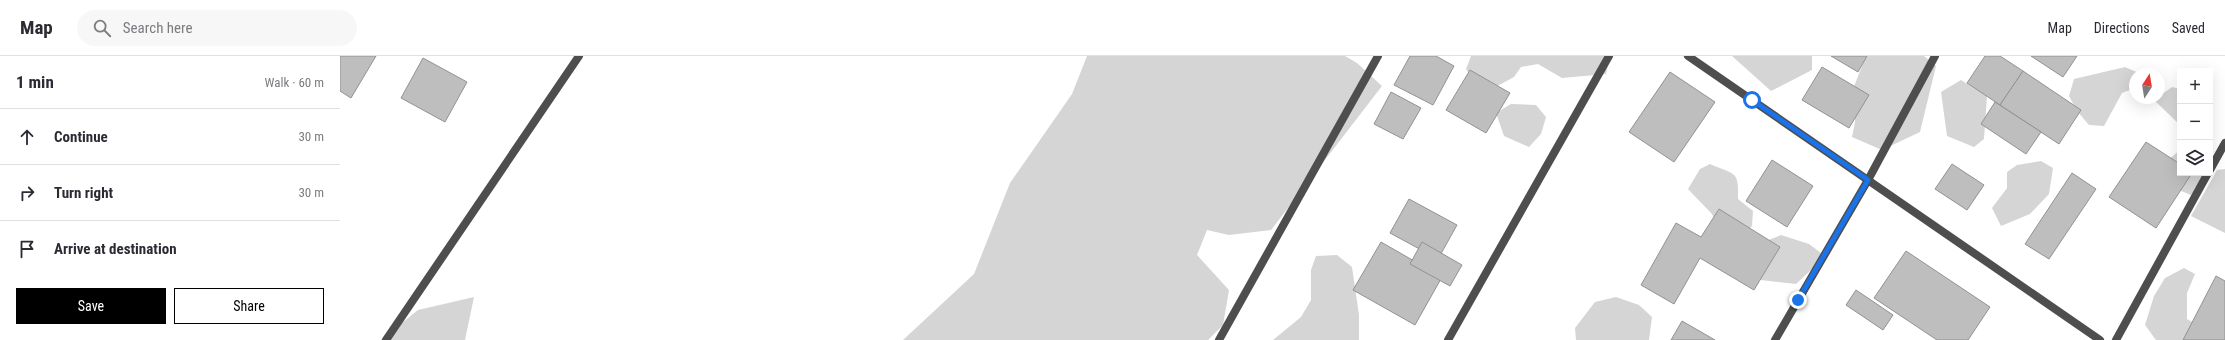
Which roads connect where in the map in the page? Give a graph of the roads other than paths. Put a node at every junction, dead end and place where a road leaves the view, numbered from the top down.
1 (579, 56) edge
2 (1378, 56) edge
3 (1609, 56) edge
4 (1688, 56) edge
5 (1935, 56) edge
6 (2225, 143) edge
7 (2213, 165) edge
8 (2206, 176) edge
9 (1868, 180) junction
10 (386, 340) edge
11 (1219, 340) edge
12 (1448, 340) edge
13 (1775, 340) edge
14 (2100, 340) edge
15 (2116, 340) edge

1 - 10 street
2 - 11 street
3 - 12 street
4 - 9 street
5 - 9 street
6 - 7 street
8 - 15 street
9 - 13 street
9 - 14 street

